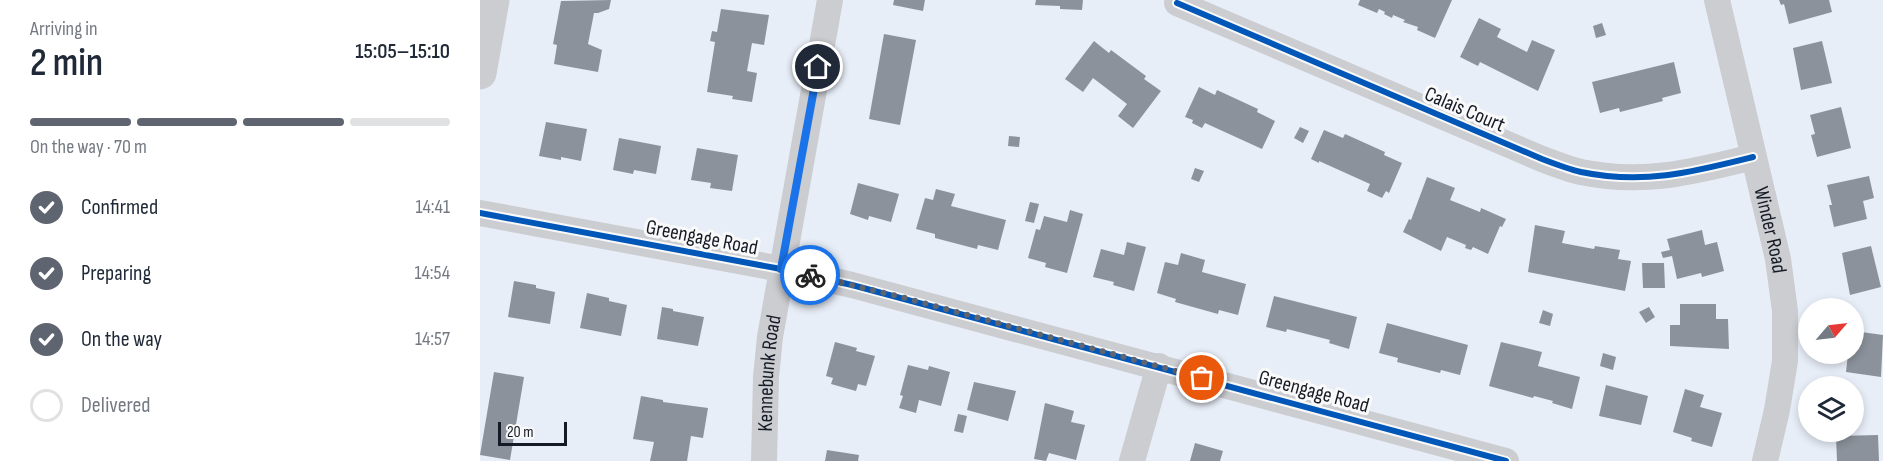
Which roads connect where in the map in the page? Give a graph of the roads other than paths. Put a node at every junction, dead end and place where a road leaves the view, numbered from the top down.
1 (493, 0) edge
2 (830, 0) edge
3 (1717, 0) edge
4 (1177, 3) dead end
5 (480, 73) edge
6 (1754, 158) junction
7 (480, 213) edge
8 (781, 269) junction
9 (1159, 366) junction
10 (764, 461) edge
11 (1132, 461) edge
12 (1506, 461) edge
13 (1765, 461) edge

1 - 5 street
2 - 8 street, Kennebunk Road
3 - 6 street, Winder Road
4 - 6 street, Calais Court
6 - 13 street, Winder Road
7 - 8 street, Greengage Road
8 - 9 street, Greengage Road
8 - 10 street, Kennebunk Road
9 - 11 street
9 - 12 street, Greengage Road

